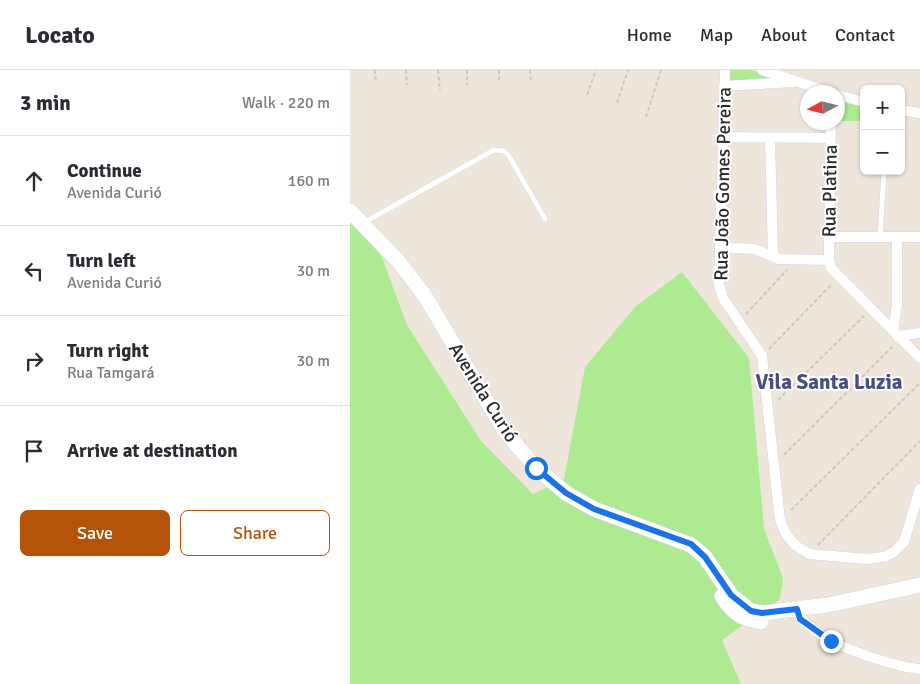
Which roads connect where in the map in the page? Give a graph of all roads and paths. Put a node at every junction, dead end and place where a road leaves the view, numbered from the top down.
1 (375, 70) edge
2 (406, 70) edge
3 (438, 70) edge
4 (467, 70) edge
5 (499, 70) edge
6 (530, 70) edge
7 (596, 70) edge
8 (628, 70) edge
9 (661, 70) edge
10 (725, 70) edge
11 (762, 70) edge
12 (499, 80) dead end
13 (376, 82) dead end
14 (794, 82) junction
15 (531, 83) dead end
16 (406, 85) dead end
17 (467, 85) dead end
18 (804, 85) edge
19 (724, 86) junction
20 (440, 91) dead end
21 (587, 95) dead end
22 (845, 97) edge
23 (860, 101) edge
24 (617, 103) dead end
25 (905, 111) edge
26 (920, 113) edge
27 (646, 117) dead end
28 (830, 130) edge
29 (722, 137) junction
30 (770, 138) junction
31 (830, 138) junction
32 (884, 175) edge
33 (350, 211) edge
34 (546, 219) dead end
35 (363, 224) junction
36 (880, 236) junction
37 (829, 237) junction
38 (897, 237) junction
39 (920, 237) edge
40 (720, 247) junction
41 (773, 256) junction
42 (797, 260) junction
43 (829, 260) junction
44 (839, 277) junction
45 (871, 308) junction
46 (739, 322) junction
47 (920, 333) edge
48 (897, 335) junction
49 (762, 356) junction
50 (920, 358) edge
51 (920, 383) edge
52 (770, 409) junction
53 (920, 441) edge
54 (774, 465) junction
55 (920, 489) edge
56 (780, 520) junction
57 (809, 554) junction
58 (920, 585) edge
59 (798, 614) junction
60 (920, 669) edge

1 - 13 path
2 - 16 path
3 - 20 path
4 - 17 path
5 - 12 path
6 - 15 path
7 - 21 path
8 - 24 path
9 - 27 path
10 - 19 street, Rua João Gomes Pereira
11 - 14 street
14 - 18 street
14 - 19 street
19 - 29 street, Rua João Gomes Pereira
22 - 23 street
25 - 26 street
28 - 31 street, Rua Platina
29 - 30 street
29 - 40 street, Rua João Gomes Pereira
30 - 31 street
30 - 41 street
31 - 37 street, Rua Platina
32 - 36 lane
33 - 35 street, Avenida Curió
34 - 35 lane
35 - 59 street, Avenida Curió
36 - 37 street
36 - 38 street
37 - 43 street, Rua Platina
38 - 39 street
38 - 48 street
40 - 41 street, Rua Platina
40 - 46 street, Rua João Gomes Pereira
41 - 42 street, Rua Platina
42 - 43 street, Rua Platina
42 - 46 path
43 - 44 street, Rua Platina
44 - 45 street, Rua Platina
44 - 49 path
45 - 48 street, Rua Platina
45 - 52 path
46 - 49 street
47 - 48 street
48 - 50 street, Rua Platina
48 - 54 path
49 - 52 street
51 - 56 path
52 - 54 street
53 - 57 path
54 - 56 street
55 - 57 street
56 - 57 street
58 - 59 street, Avenida Curió
59 - 60 street

